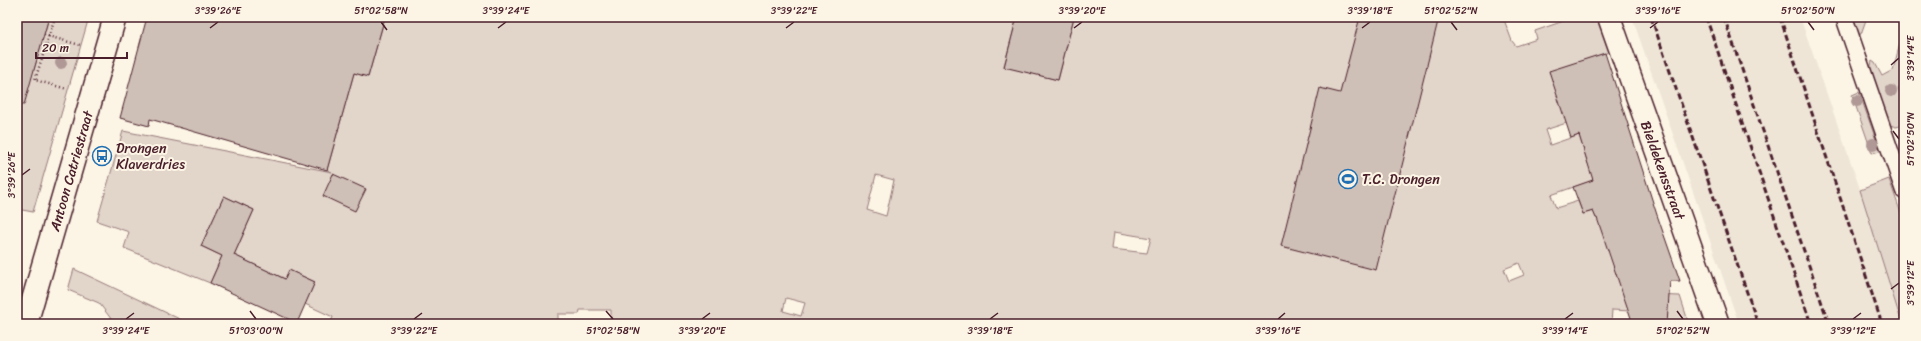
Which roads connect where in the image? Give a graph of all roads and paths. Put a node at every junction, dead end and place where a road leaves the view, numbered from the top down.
1 (55, 17) edge
2 (116, 17) edge
3 (1609, 17) edge
4 (1844, 17) edge
5 (44, 35) dead end
6 (49, 36) junction
7 (105, 52) junction
8 (93, 96) junction
9 (1904, 191) edge
10 (26, 324) edge
11 (1718, 324) edge

1 - 6 path
2 - 7 street, Antoon Catriestraat
3 - 11 street, Bieldekensstraat
4 - 9 lane
5 - 6 path
6 - 7 path
6 - 8 path
7 - 8 street, Antoon Catriestraat
8 - 10 street, Antoon Catriestraat

